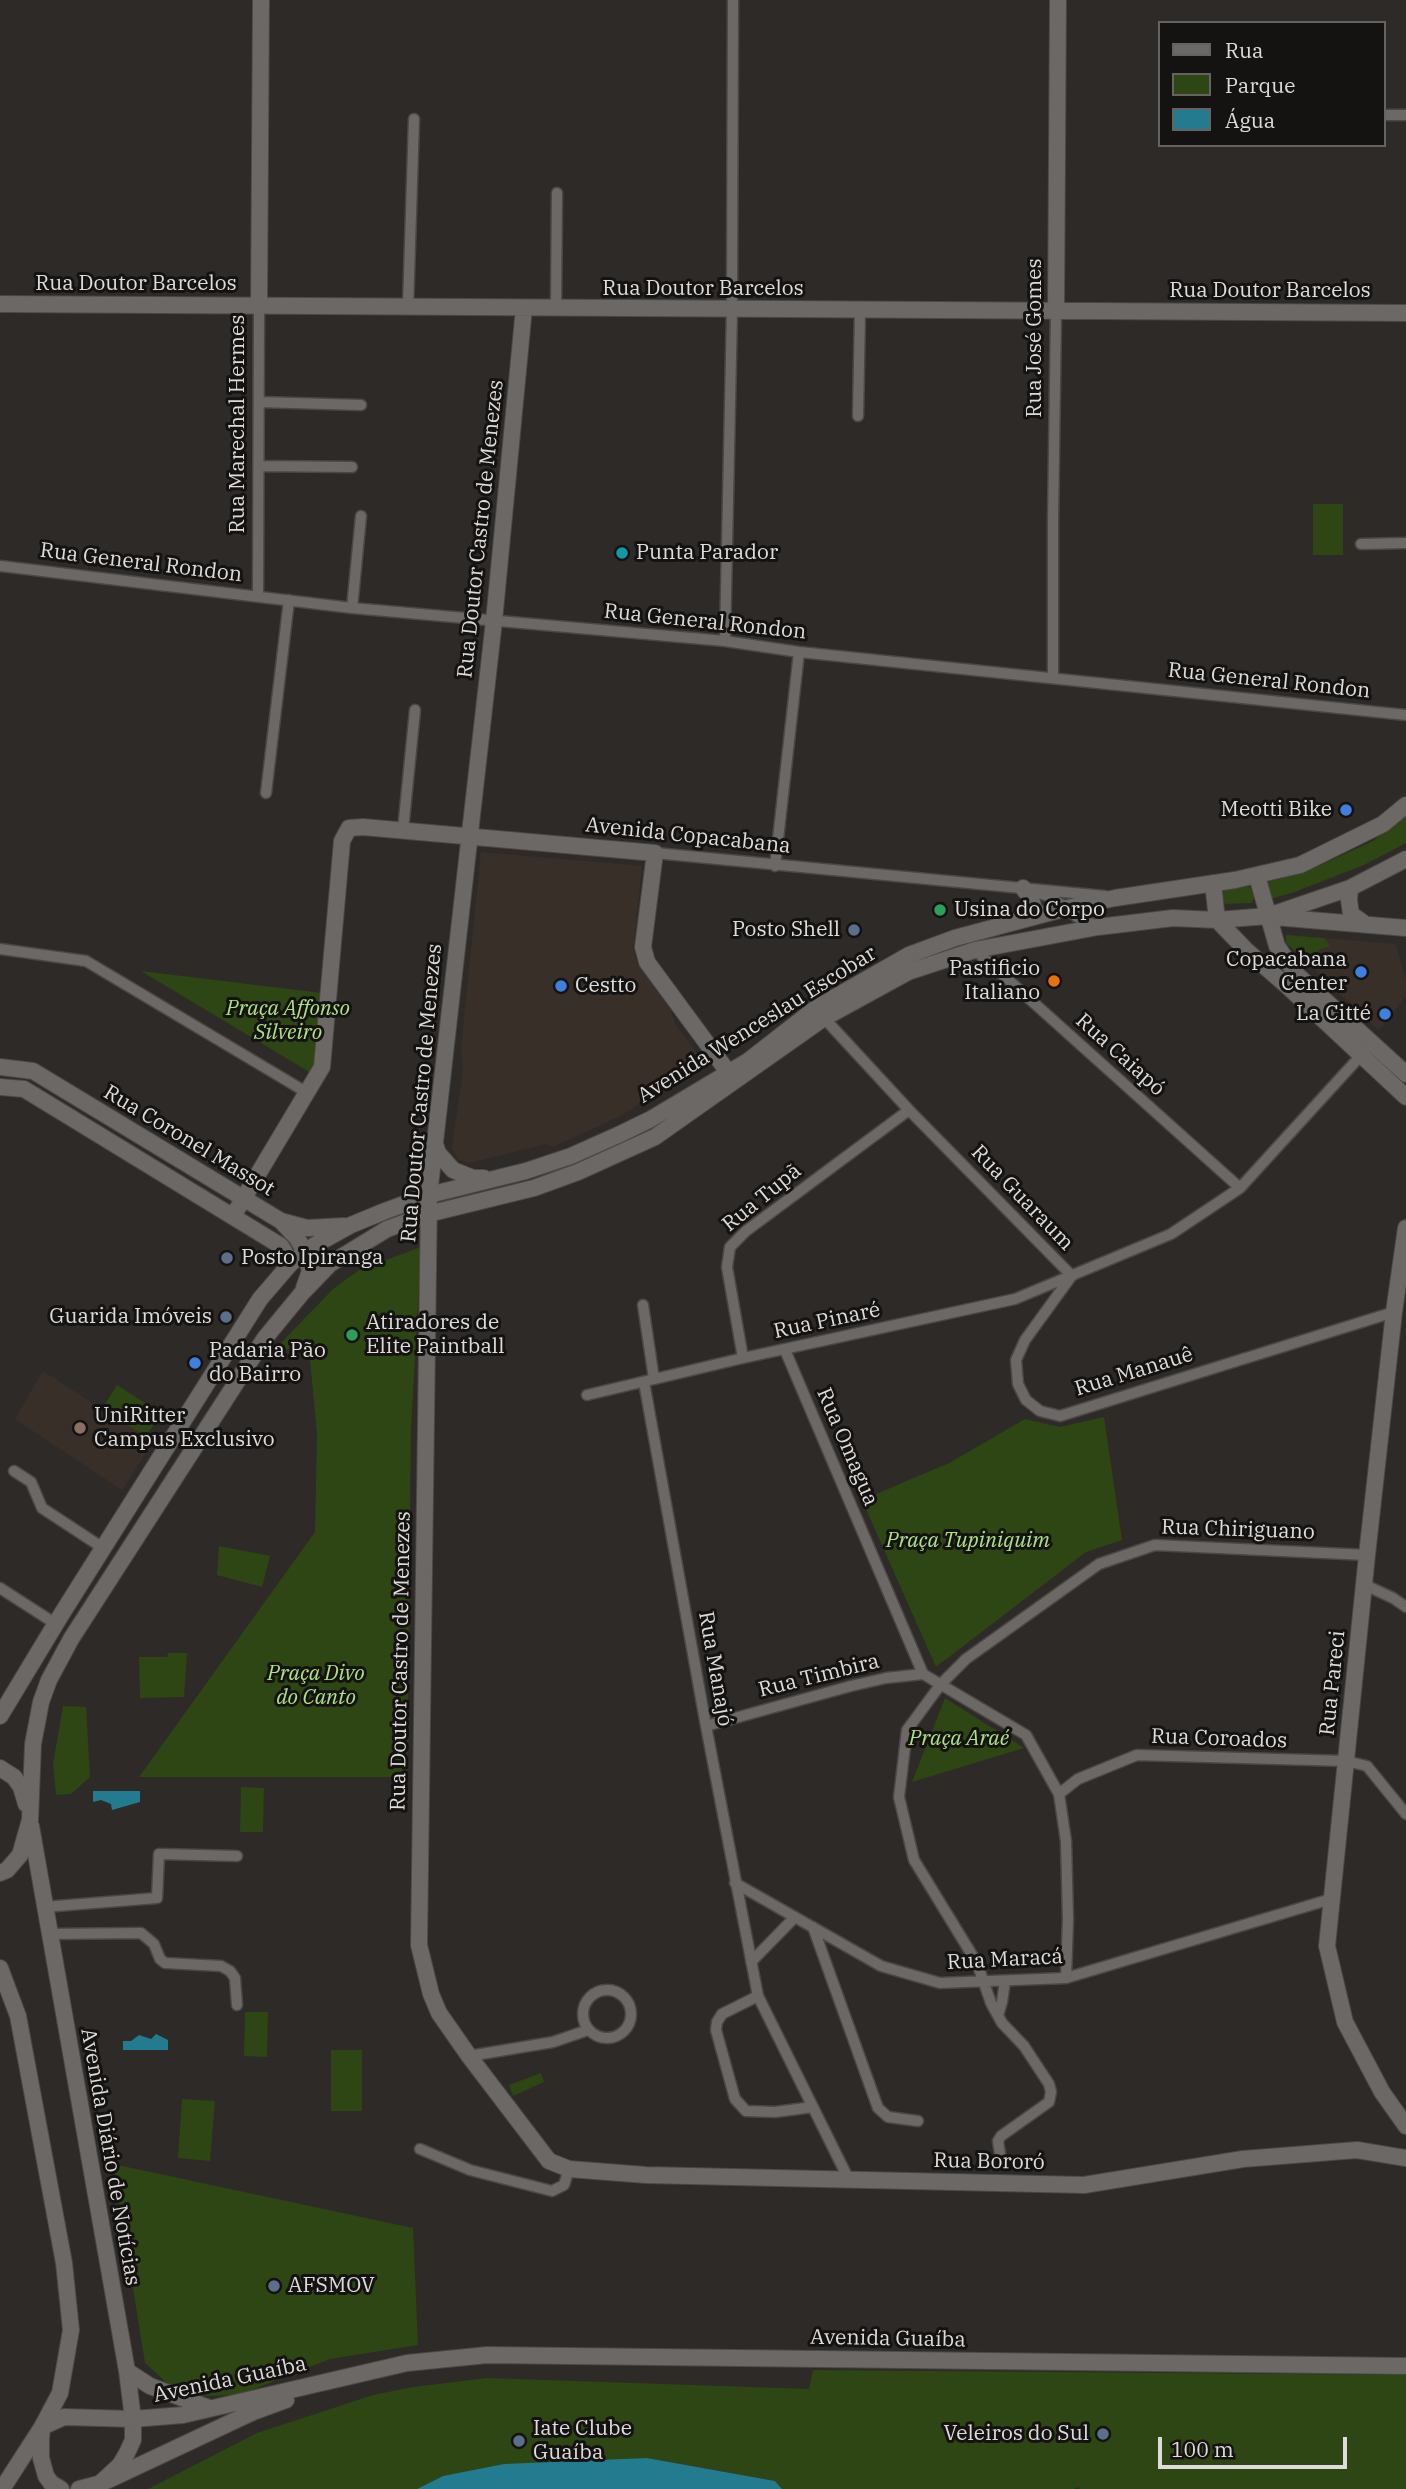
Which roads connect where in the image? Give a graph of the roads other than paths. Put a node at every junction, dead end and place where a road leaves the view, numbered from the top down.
1 (261, 0) edge
2 (733, 0) edge
3 (1058, 0) edge
4 (1385, 115) edge
5 (1406, 116) edge
6 (414, 120) dead end
7 (556, 193) dead end
8 (0, 304) edge
9 (259, 306) junction
10 (408, 307) junction
11 (524, 308) junction
12 (556, 308) junction
13 (733, 309) junction
14 (860, 311) junction
15 (1056, 312) junction
16 (1406, 313) edge
17 (260, 402) junction
18 (361, 405) dead end
19 (858, 416) dead end
20 (259, 466) junction
21 (352, 467) dead end
22 (361, 516) dead end
23 (1406, 543) edge
24 (1362, 544) dead end
25 (0, 566) edge
26 (258, 596) junction
27 (289, 600) junction
28 (352, 608) junction
29 (494, 621) junction
30 (725, 641) junction
31 (799, 652) junction
32 (1053, 677) junction
33 (415, 710) dead end
34 (1406, 715) edge
35 (266, 793) dead end
36 (1406, 805) edge
37 (403, 830) junction
38 (469, 836) junction
39 (655, 853) junction
40 (1406, 859) edge
41 (775, 866) junction
42 (1257, 876) junction
43 (1213, 883) junction
44 (1023, 888) junction
45 (1350, 888) junction
46 (1115, 898) junction
47 (1067, 908) junction
48 (1268, 916) junction
49 (1032, 917) junction
50 (1217, 920) junction
51 (1365, 924) junction
52 (1098, 927) junction
53 (1406, 928) edge
54 (0, 949) edge
55 (975, 950) junction
56 (1291, 979) junction
57 (824, 1018) junction
58 (1366, 1049) junction
59 (0, 1067) edge
60 (728, 1072) junction
61 (1406, 1074) edge
62 (0, 1087) edge
63 (306, 1092) junction
64 (1406, 1097) edge
65 (712, 1099) junction
66 (909, 1110) junction
67 (435, 1142) junction
68 (496, 1178) junction
69 (1240, 1188) junction
70 (429, 1195) junction
71 (243, 1198) junction
72 (428, 1214) junction
73 (233, 1216) junction
74 (281, 1221) junction
75 (351, 1225) junction
76 (1406, 1228) edge
77 (387, 1229) junction
78 (428, 1238) junction
79 (305, 1252) junction
80 (290, 1263) junction
81 (1072, 1276) junction
82 (302, 1293) junction
83 (643, 1305) dead end
84 (1394, 1312) junction
85 (1406, 1325) edge
86 (785, 1350) junction
87 (743, 1358) junction
88 (649, 1380) junction
89 (587, 1395) dead end
90 (14, 1471) dead end
91 (103, 1548) junction
92 (1367, 1555) junction
93 (1365, 1585) junction
94 (0, 1588) edge
95 (1406, 1607) edge
96 (56, 1624) junction
97 (923, 1674) junction
98 (941, 1684) junction
99 (2, 1707) edge
100 (706, 1726) junction
101 (1346, 1761) junction
102 (0, 1768) edge
103 (1059, 1794) junction
104 (1406, 1814) edge
105 (30, 1820) junction
106 (237, 1856) dead end
107 (0, 1873) edge
108 (735, 1883) junction
109 (1331, 1899) junction
110 (44, 1907) junction
111 (795, 1917) junction
112 (813, 1927) junction
113 (49, 1934) junction
114 (751, 1962) junction
115 (0, 1968) edge
116 (1066, 1978) junction
117 (1005, 1981) junction
118 (983, 1982) junction
119 (0, 1992) edge
120 (758, 1996) junction
121 (237, 2005) dead end
122 (998, 2015) junction
123 (18, 2016) junction
124 (588, 2030) junction
125 (469, 2056) junction
126 (813, 2107) junction
127 (918, 2121) dead end
128 (1406, 2126) edge
129 (420, 2149) dead end
130 (1000, 2154) dead end
131 (1406, 2158) edge
132 (569, 2169) junction
133 (849, 2180) junction
134 (1406, 2366) edge
135 (371, 2370) junction
136 (127, 2371) junction
137 (212, 2409) junction
138 (133, 2419) junction
139 (42, 2427) junction
140 (98, 2486) edge
141 (2, 2489) edge
142 (61, 2489) edge
143 (79, 2489) edge

1 - 9 street, Rua Marechal Hermes
2 - 13 street
3 - 15 street, Rua José Gomes
4 - 5 street
6 - 10 street
7 - 12 street
8 - 9 street, Rua Doutor Barcelos
9 - 10 street, Rua Doutor Barcelos
9 - 17 street, Rua Marechal Hermes
10 - 11 street, Rua Doutor Barcelos
11 - 12 street, Rua Doutor Barcelos
11 - 29 street, Rua Doutor Castro de Menezes
12 - 13 street, Rua Doutor Barcelos
13 - 14 street, Rua Doutor Barcelos
13 - 30 street
14 - 15 street, Rua Doutor Barcelos
14 - 19 street
15 - 16 street, Rua Doutor Barcelos
15 - 32 street, Rua José Gomes
17 - 18 street
17 - 20 street, Rua Marechal Hermes
20 - 21 street
20 - 26 street, Rua Marechal Hermes
22 - 28 street
23 - 24 street
25 - 26 street, Rua General Rondon
26 - 27 street, Rua General Rondon
27 - 28 street, Rua General Rondon
27 - 35 street
28 - 29 street, Rua General Rondon
29 - 30 street, Rua General Rondon
29 - 38 street, Rua Doutor Castro de Menezes
30 - 31 street, Rua General Rondon
31 - 32 street, Rua General Rondon
31 - 41 street
32 - 34 street, Rua General Rondon
33 - 37 street
36 - 42 street, Avenida Wenceslau Escobar
37 - 38 street, Avenida Copacabana
37 - 63 street, Avenida Copacabana
38 - 39 street, Avenida Copacabana
38 - 67 street, Rua Doutor Castro de Menezes
39 - 41 street, Avenida Copacabana
39 - 60 street
40 - 45 street, Avenida Wenceslau Escobar
41 - 44 street, Avenida Copacabana
42 - 43 street, Avenida Wenceslau Escobar
42 - 48 street
43 - 46 street, Avenida Wenceslau Escobar
43 - 50 street
44 - 46 street, Avenida Copacabana
44 - 47 street, Avenida Copacabana
44 - 49 street
45 - 48 street, Avenida Wenceslau Escobar
45 - 51 street
46 - 47 street, Avenida Wenceslau Escobar
47 - 49 street, Avenida Wenceslau Escobar
47 - 52 street, Avenida Copacabana
48 - 50 street, Avenida Wenceslau Escobar
48 - 51 street
48 - 56 street
49 - 60 street, Avenida Wenceslau Escobar
50 - 52 street, Avenida Wenceslau Escobar
50 - 56 street
51 - 53 street
52 - 55 street, Avenida Wenceslau Escobar
54 - 63 street
55 - 57 street, Avenida Wenceslau Escobar
55 - 69 street, Rua Caiapó
56 - 58 street
57 - 65 street, Avenida Wenceslau Escobar
57 - 66 street, Rua Guaraum
58 - 61 street
58 - 64 street
58 - 69 street, Rua Guaraum
59 - 71 street, Rua Coronel Massot
60 - 65 street
60 - 68 street, Avenida Wenceslau Escobar
62 - 73 street, Rua Coronel Massot
63 - 71 street
65 - 72 street, Avenida Wenceslau Escobar
66 - 81 street, Rua Guaraum
66 - 87 street, Rua Tupã
67 - 68 street
67 - 70 street, Rua Doutor Castro de Menezes
68 - 70 street, Avenida Wenceslau Escobar
69 - 81 street, Rua Guaraum
70 - 72 street, Rua Doutor Castro de Menezes
70 - 75 street, Avenida Wenceslau Escobar
71 - 73 street
71 - 74 street, Rua Coronel Massot
72 - 77 street, Avenida Wenceslau Escobar
72 - 78 street, Rua Doutor Castro de Menezes
73 - 80 street, Rua Coronel Massot
74 - 75 street
74 - 79 street, Rua Coronel Massot
75 - 79 street, Avenida Wenceslau Escobar
76 - 84 street, Rua Pareci
77 - 78 street
77 - 82 street, Avenida Wenceslau Escobar
78 - 125 street, Rua Doutor Castro de Menezes
79 - 80 street, Avenida Wenceslau Escobar
79 - 82 street
80 - 91 street, Avenida Wenceslau Escobar
81 - 84 street, Rua Manauê
81 - 86 street, Rua Pinaré
82 - 105 street, Avenida Wenceslau Escobar
83 - 88 street, Rua Manajó
84 - 85 street
84 - 92 street, Rua Pareci
86 - 87 street, Rua Pinaré
86 - 97 street, Rua Omagua
87 - 88 street, Rua Pinaré
88 - 89 street, Rua Pinaré
88 - 100 street, Rua Manajó
90 - 91 street
91 - 96 street, Avenida Wenceslau Escobar
92 - 93 street, Rua Pareci
92 - 98 street, Rua Chiriguano
93 - 95 street
93 - 101 street, Rua Pareci
94 - 96 street
96 - 99 street, Avenida Wenceslau Escobar
97 - 98 street
97 - 100 street, Rua Timbira
98 - 103 street
98 - 118 street
100 - 108 street, Rua Manajó
101 - 103 street, Rua Coroados
101 - 104 street, Rua Coroados
101 - 109 street, Rua Pareci
102 - 105 street
103 - 116 street
105 - 107 street
105 - 110 street, Avenida Diário de Notícias
106 - 110 street
108 - 111 street, Rua Maracá
108 - 114 street, Rua Manajó
109 - 116 street, Rua Maracá
109 - 128 street, Rua Pareci
110 - 113 street, Avenida Diário de Notícias
111 - 112 street, Rua Maracá
111 - 114 street
112 - 118 street, Rua Maracá
112 - 127 street
113 - 121 street
113 - 136 street, Avenida Diário de Notícias
114 - 120 street, Rua Manajó
115 - 123 street
116 - 117 street, Rua Maracá
117 - 118 street, Rua Maracá
117 - 122 street
118 - 122 street
119 - 123 street
120 - 126 street, Rua Manajó
120 - 126 street
122 - 130 street
123 - 139 street
124 - 124 street
124 - 125 street
125 - 132 street, Rua Doutor Castro de Menezes
126 - 133 street, Rua Manajó
129 - 132 street
131 - 133 street, Rua Bororó
132 - 133 street, Rua Bororó
134 - 135 street, Avenida Guaíba
135 - 137 street, Avenida Guaíba
135 - 140 street, Avenida Guaíba
136 - 137 street
136 - 138 street, Avenida Diário de Notícias
137 - 138 street, Avenida Guaíba
138 - 139 street, Avenida Guaíba
138 - 140 street, Avenida Diário de Notícias
139 - 141 street
139 - 142 street
140 - 143 street, Avenida Guaíba

